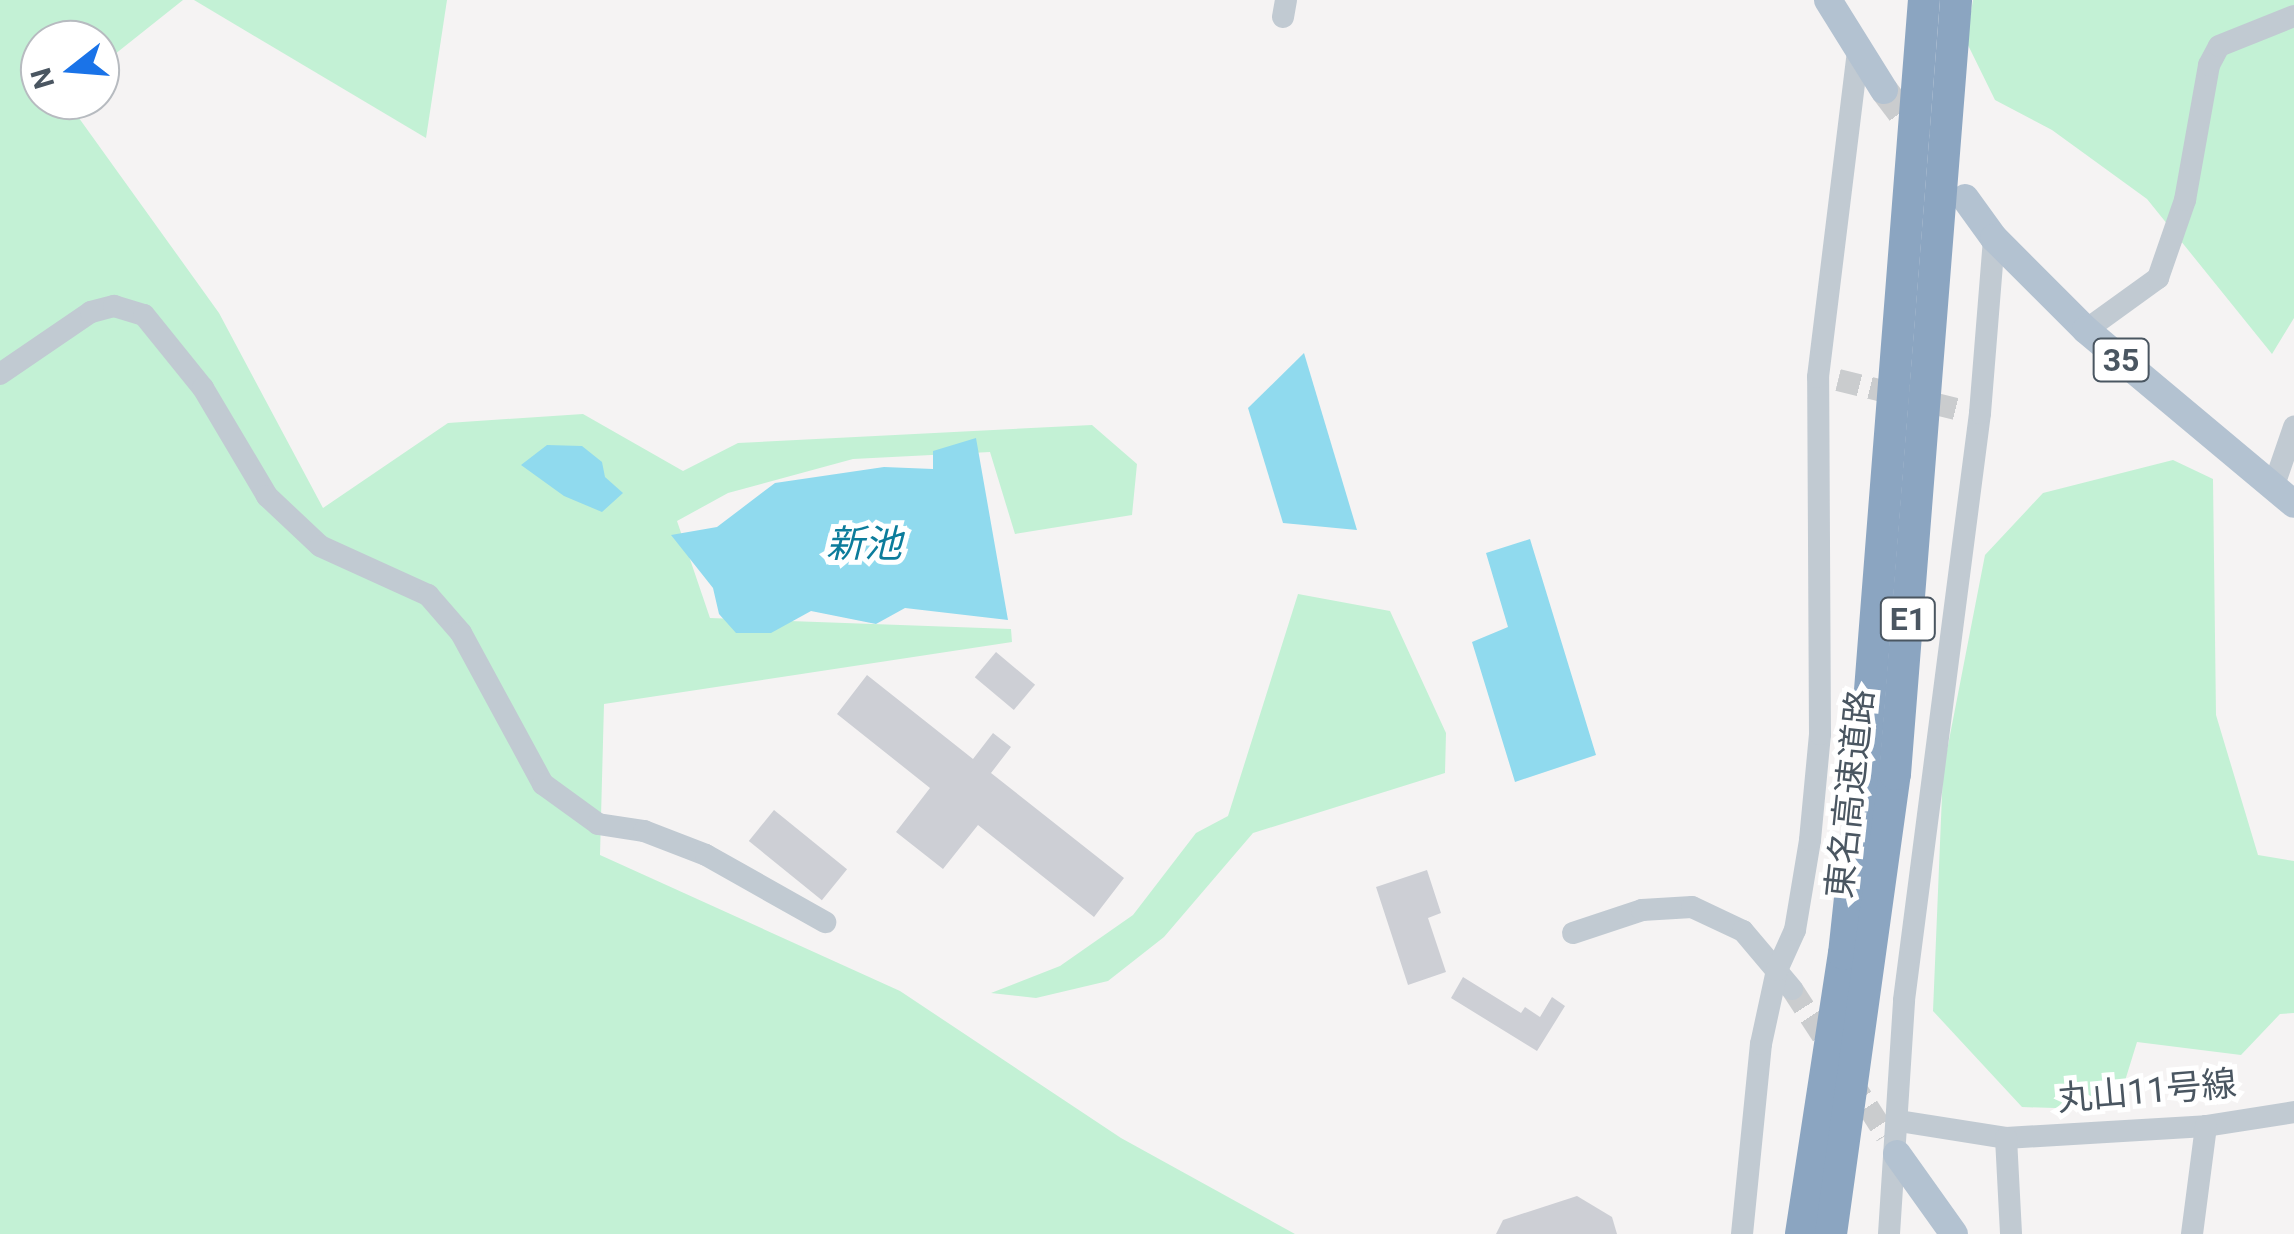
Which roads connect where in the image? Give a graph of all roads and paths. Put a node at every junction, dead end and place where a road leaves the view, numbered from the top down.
1 (1828, 0) edge
2 (1924, 0) edge
3 (1956, 0) edge
4 (2294, 16) edge
5 (1858, 53) junction
6 (1884, 90) tunnel mouth
7 (1965, 198) dead end
8 (1994, 238) junction
9 (2086, 330) junction
10 (0, 374) edge
11 (2294, 426) edge
12 (2284, 496) edge
13 (825, 922) dead end
14 (1574, 932) dead end
15 (1785, 979) junction
16 (2294, 1112) edge
17 (2206, 1126) junction
18 (1894, 1137) junction
19 (2006, 1138) junction
20 (1742, 1234) edge
21 (1802, 1234) edge
22 (1831, 1234) edge
23 (1889, 1234) edge
24 (1954, 1234) edge
25 (2010, 1234) edge
26 (2192, 1234) edge

1 - 5 main road
2 - 21 highway, 東名高速道路 / E1
3 - 22 highway, 東名高速道路 / E1
4 - 9 street
5 - 6 main road
5 - 15 street
7 - 8 main road, 35
8 - 9 main road, 35
8 - 18 street
9 - 12 main road, 35
10 - 13 street
11 - 12 street
14 - 15 street
15 - 20 street
16 - 17 street, 丸山11号線
17 - 19 street, 丸山11号線
17 - 26 street
18 - 19 street, 丸山11号線
18 - 23 street
18 - 24 main road
19 - 25 street

